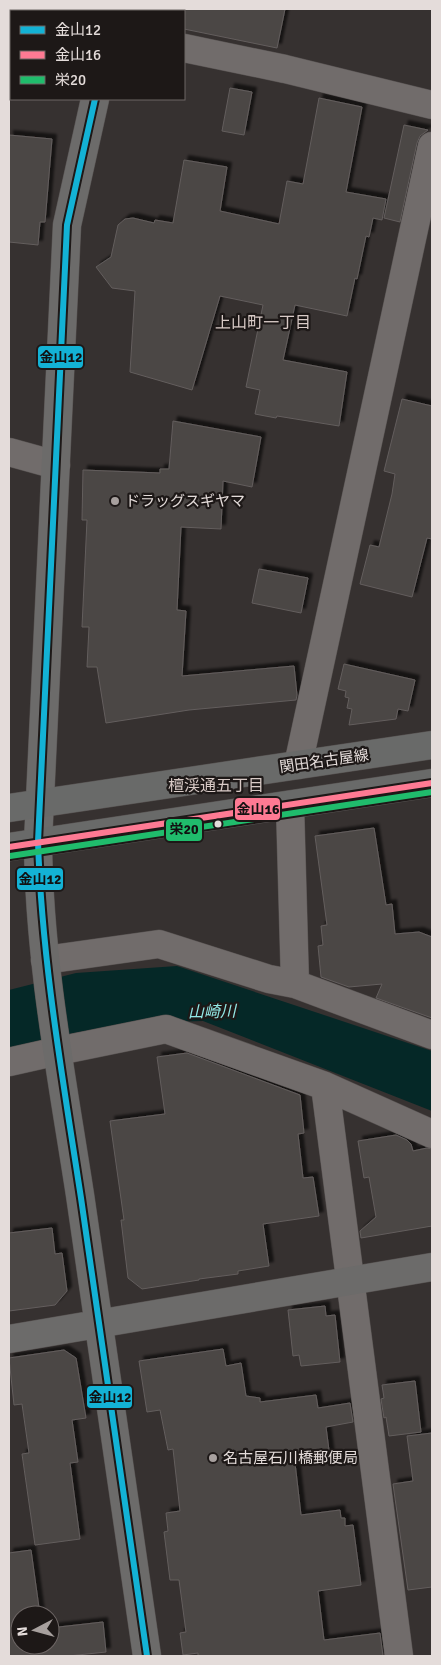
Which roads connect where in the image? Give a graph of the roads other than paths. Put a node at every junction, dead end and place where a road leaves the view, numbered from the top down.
1 (185, 48) edge
2 (95, 100) edge
3 (432, 105) edge
4 (432, 146) edge
5 (9, 452) edge
6 (56, 465) junction
7 (432, 745) edge
8 (298, 765) junction
9 (432, 784) edge
10 (40, 803) junction
11 (290, 805) junction
12 (9, 808) edge
13 (38, 842) junction
14 (9, 846) edge
15 (46, 970) junction
16 (295, 984) junction
17 (432, 1036) edge
18 (57, 1045) junction
19 (9, 1062) edge
20 (325, 1086) junction
21 (432, 1134) edge
22 (432, 1267) edge
23 (349, 1282) junction
24 (100, 1324) junction
25 (9, 1339) edge
26 (147, 1656) edge
27 (399, 1656) edge

1 - 3 street
2 - 6 street
4 - 8 street
5 - 6 street
6 - 10 street
7 - 8 main road, 関田名古屋線
8 - 10 main road, 関田名古屋線
9 - 11 main road
10 - 12 main road, 関田名古屋線
10 - 13 street
11 - 13 main road
11 - 16 street
13 - 14 main road
13 - 15 street
15 - 16 street
15 - 18 street
16 - 17 street
18 - 19 street
18 - 20 street
18 - 24 street
20 - 21 street
20 - 23 street
22 - 23 street
23 - 24 street
23 - 27 street
24 - 25 street
24 - 26 street

